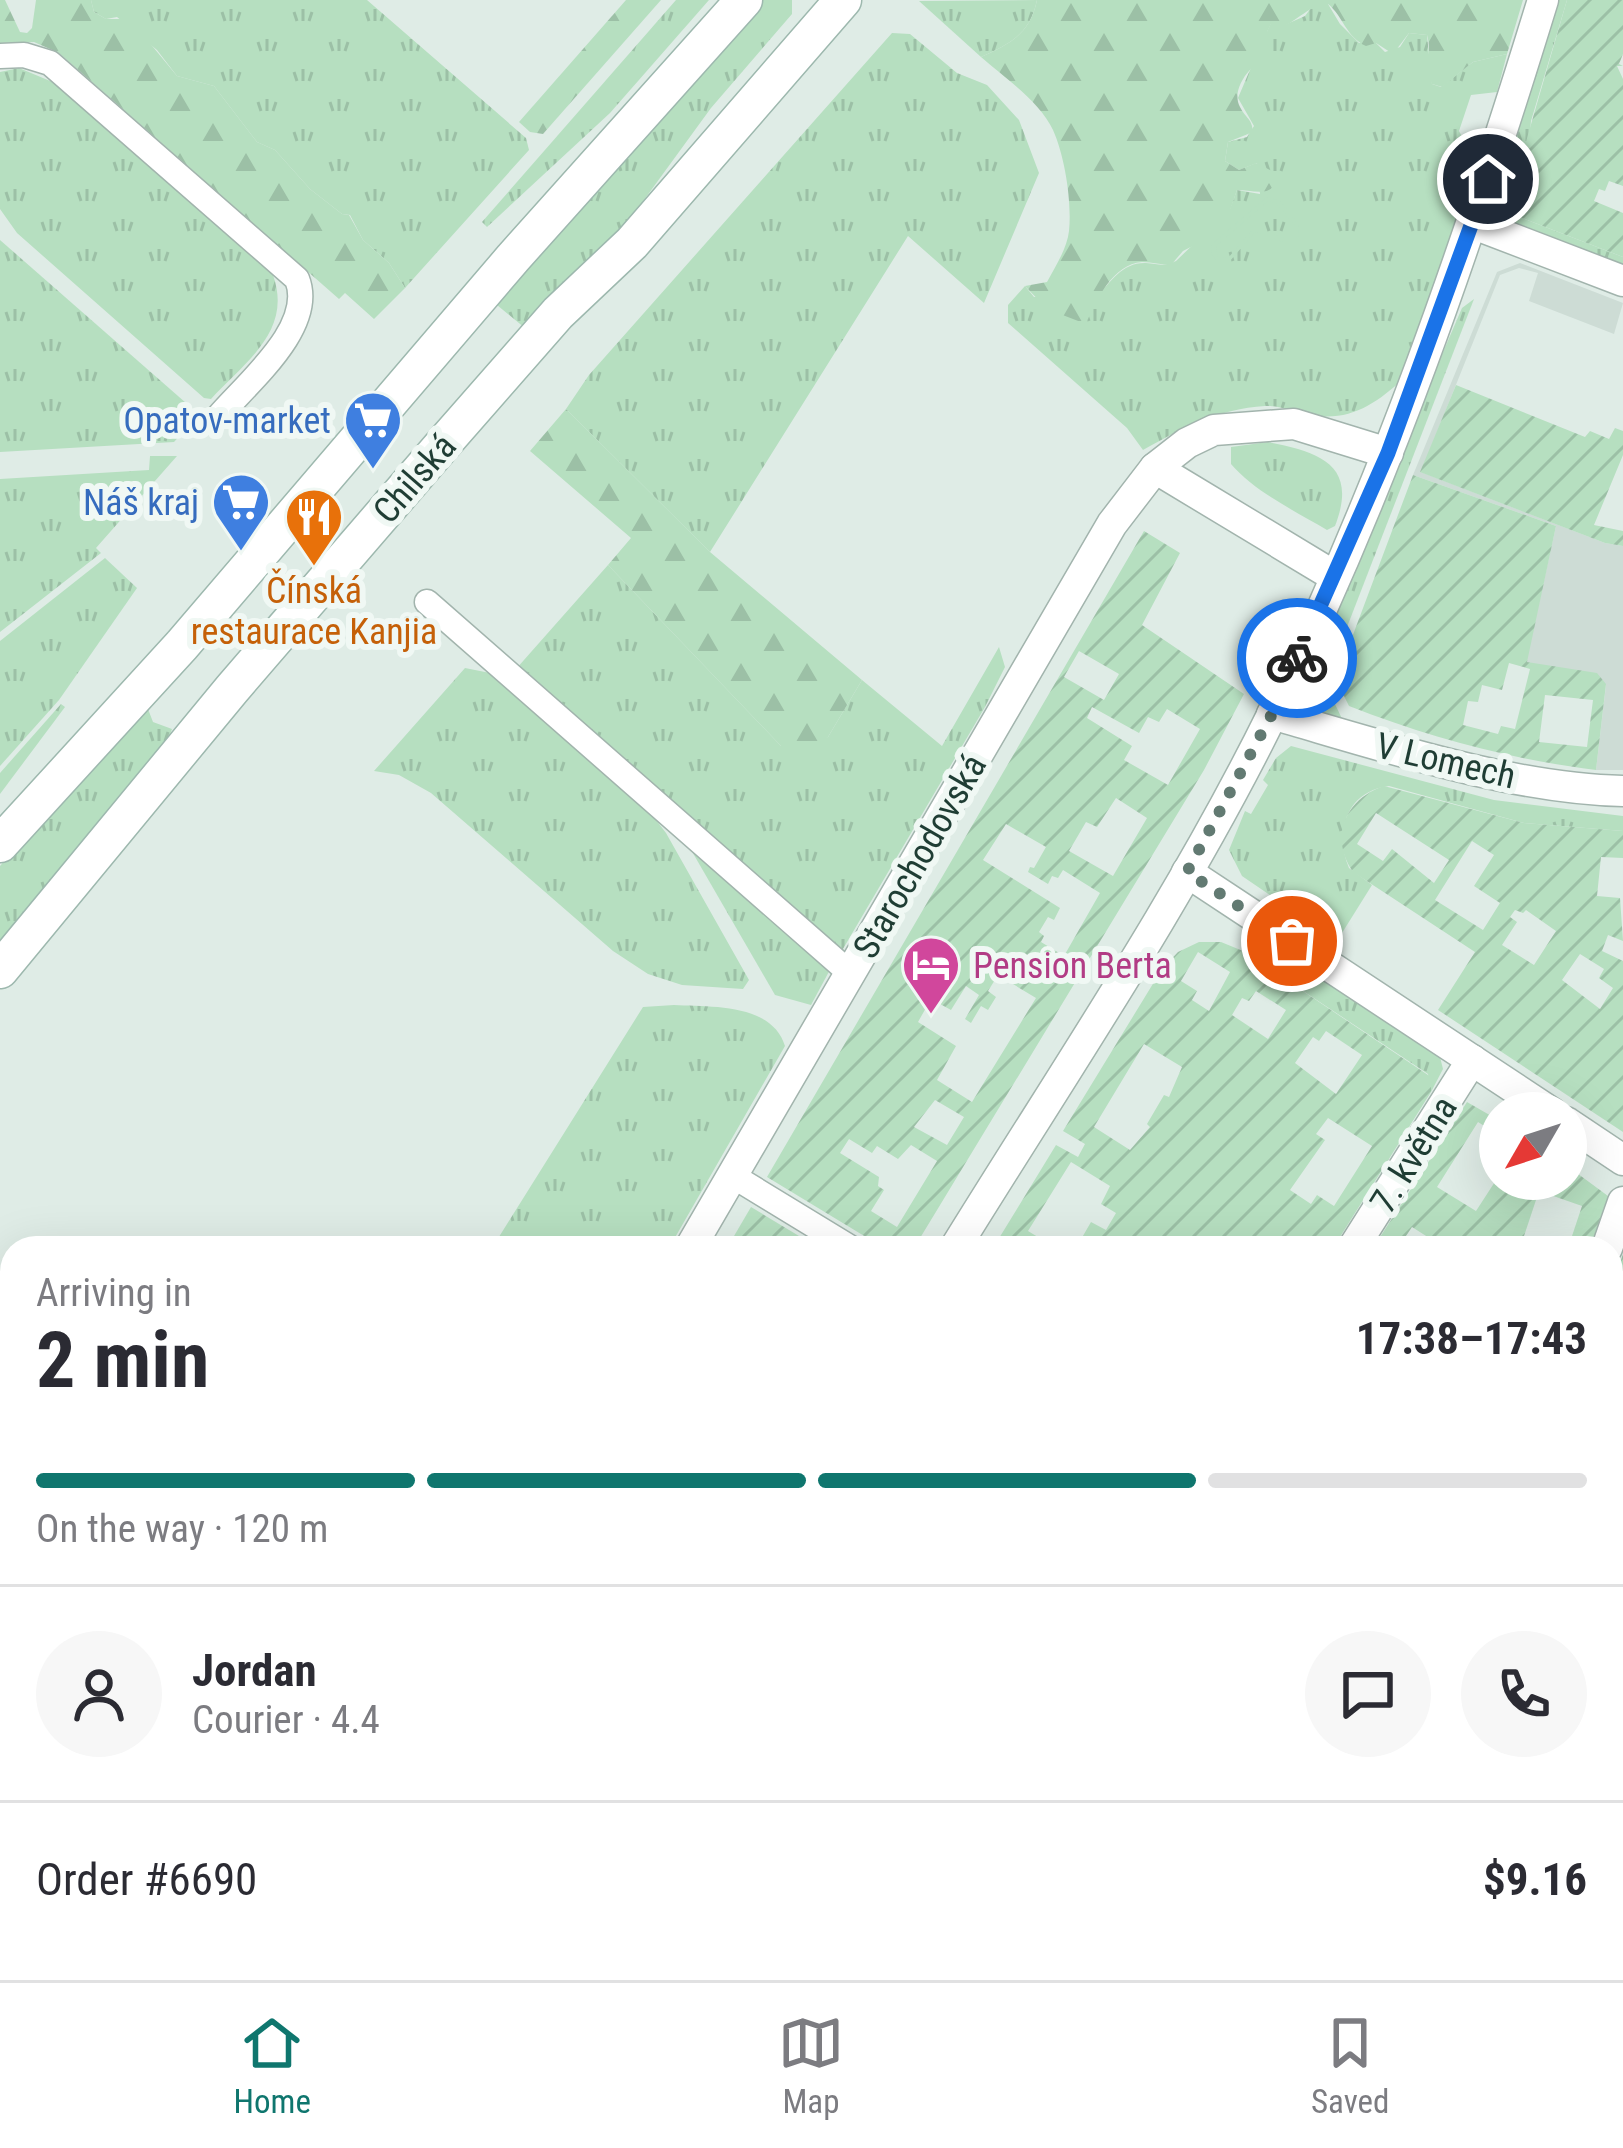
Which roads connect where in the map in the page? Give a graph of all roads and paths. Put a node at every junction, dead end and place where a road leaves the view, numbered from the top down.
1 (744, 0) edge
2 (843, 0) edge
3 (1544, 0) edge
4 (0, 56) edge
5 (1474, 224) junction
6 (1623, 281) edge
7 (218, 417) dead end
8 (1388, 453) junction
9 (1155, 468) junction
10 (1334, 576) junction
11 (427, 602) dead end
12 (1272, 714) junction
13 (1623, 791) edge
14 (0, 844) edge
15 (1187, 872) junction
16 (0, 970) edge
17 (851, 974) junction
18 (1472, 1060) junction
19 (1520, 1092) edge
20 (1587, 1136) edge
21 (1623, 1160) edge
22 (733, 1176) junction
23 (1623, 1202) edge
24 (697, 1236) edge
25 (831, 1236) edge
26 (962, 1236) edge
27 (1361, 1236) edge
28 (1611, 1236) edge

1 - 14 main road, Chilská
2 - 16 main road, Chilská
3 - 5 street
4 - 7 street
5 - 6 street
5 - 8 street
8 - 9 street, Starochodovská
8 - 10 street
9 - 10 street
9 - 17 street, Starochodovská
10 - 12 street
11 - 17 street
12 - 13 street, V Lomech
12 - 15 street
15 - 18 street
15 - 26 street
17 - 22 street, Starochodovská
18 - 19 street
18 - 27 street, 7. května
20 - 21 street
22 - 24 street, Starochodovská
22 - 25 street
23 - 28 street

